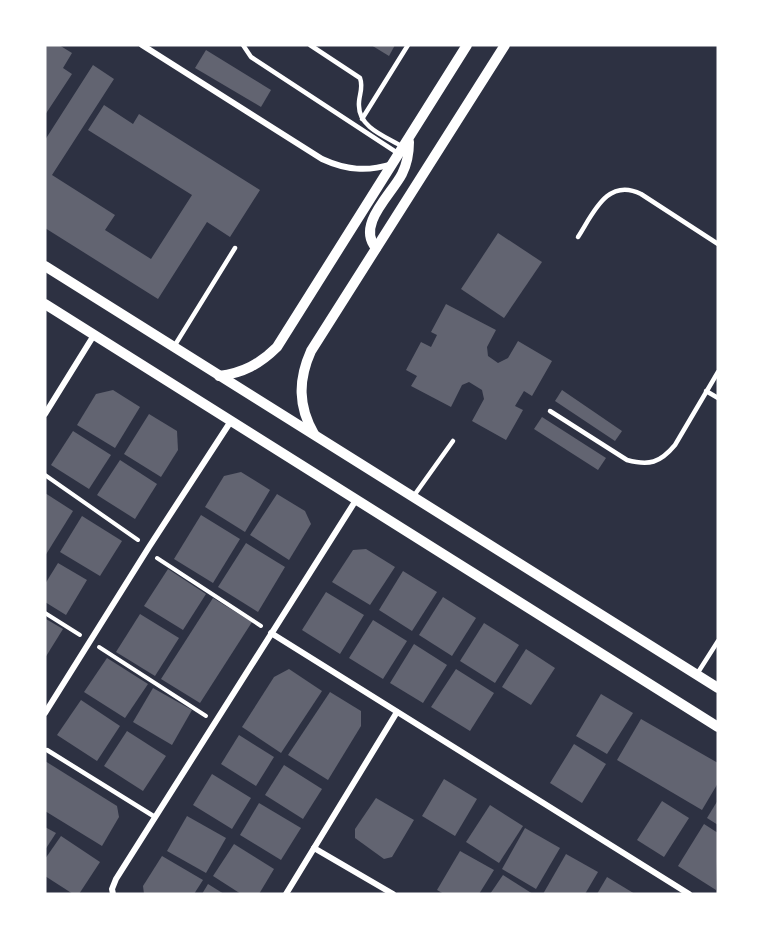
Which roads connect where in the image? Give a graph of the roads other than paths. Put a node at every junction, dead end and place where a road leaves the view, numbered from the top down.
1 (142, 45) edge
2 (243, 45) edge
3 (310, 45) edge
4 (408, 45) edge
5 (467, 45) edge
6 (505, 45) edge
7 (362, 119) junction
8 (401, 151) junction
9 (578, 237) dead end
10 (718, 244) edge
11 (235, 248) dead end
12 (376, 248) junction
13 (45, 266) edge
14 (45, 304) edge
15 (94, 335) junction
16 (173, 347) junction
17 (718, 372) edge
18 (219, 376) junction
19 (706, 391) junction
20 (718, 398) edge
21 (550, 411) dead end
22 (45, 414) edge
23 (231, 421) junction
24 (316, 436) junction
25 (453, 441) dead end
26 (412, 497) junction
27 (356, 500) junction
28 (271, 633) junction
29 (718, 641) edge
30 (696, 675) junction
31 (718, 688) edge
32 (397, 712) junction
33 (45, 713) edge
34 (718, 728) edge
35 (48, 750) dead end
36 (155, 817) junction
37 (314, 848) junction
38 (113, 894) edge
39 (286, 894) edge
40 (393, 894) edge
41 (689, 894) edge

1 - 8 street
2 - 8 lane
3 - 7 lane
4 - 7 lane
5 - 8 street
6 - 12 street
7 - 8 lane
8 - 12 street
8 - 18 street
9 - 10 lane
11 - 16 lane
12 - 24 street
13 - 16 street
14 - 15 street
15 - 22 street
15 - 23 street
16 - 18 street
17 - 19 lane
18 - 24 street
19 - 20 lane
19 - 21 lane
23 - 27 street
23 - 33 street
24 - 26 street
25 - 26 lane
26 - 30 street
27 - 28 street
27 - 34 street
28 - 32 street
28 - 36 street
29 - 30 lane
30 - 31 street
32 - 37 street
32 - 41 street
35 - 36 lane
36 - 38 street
37 - 39 street
37 - 40 street

